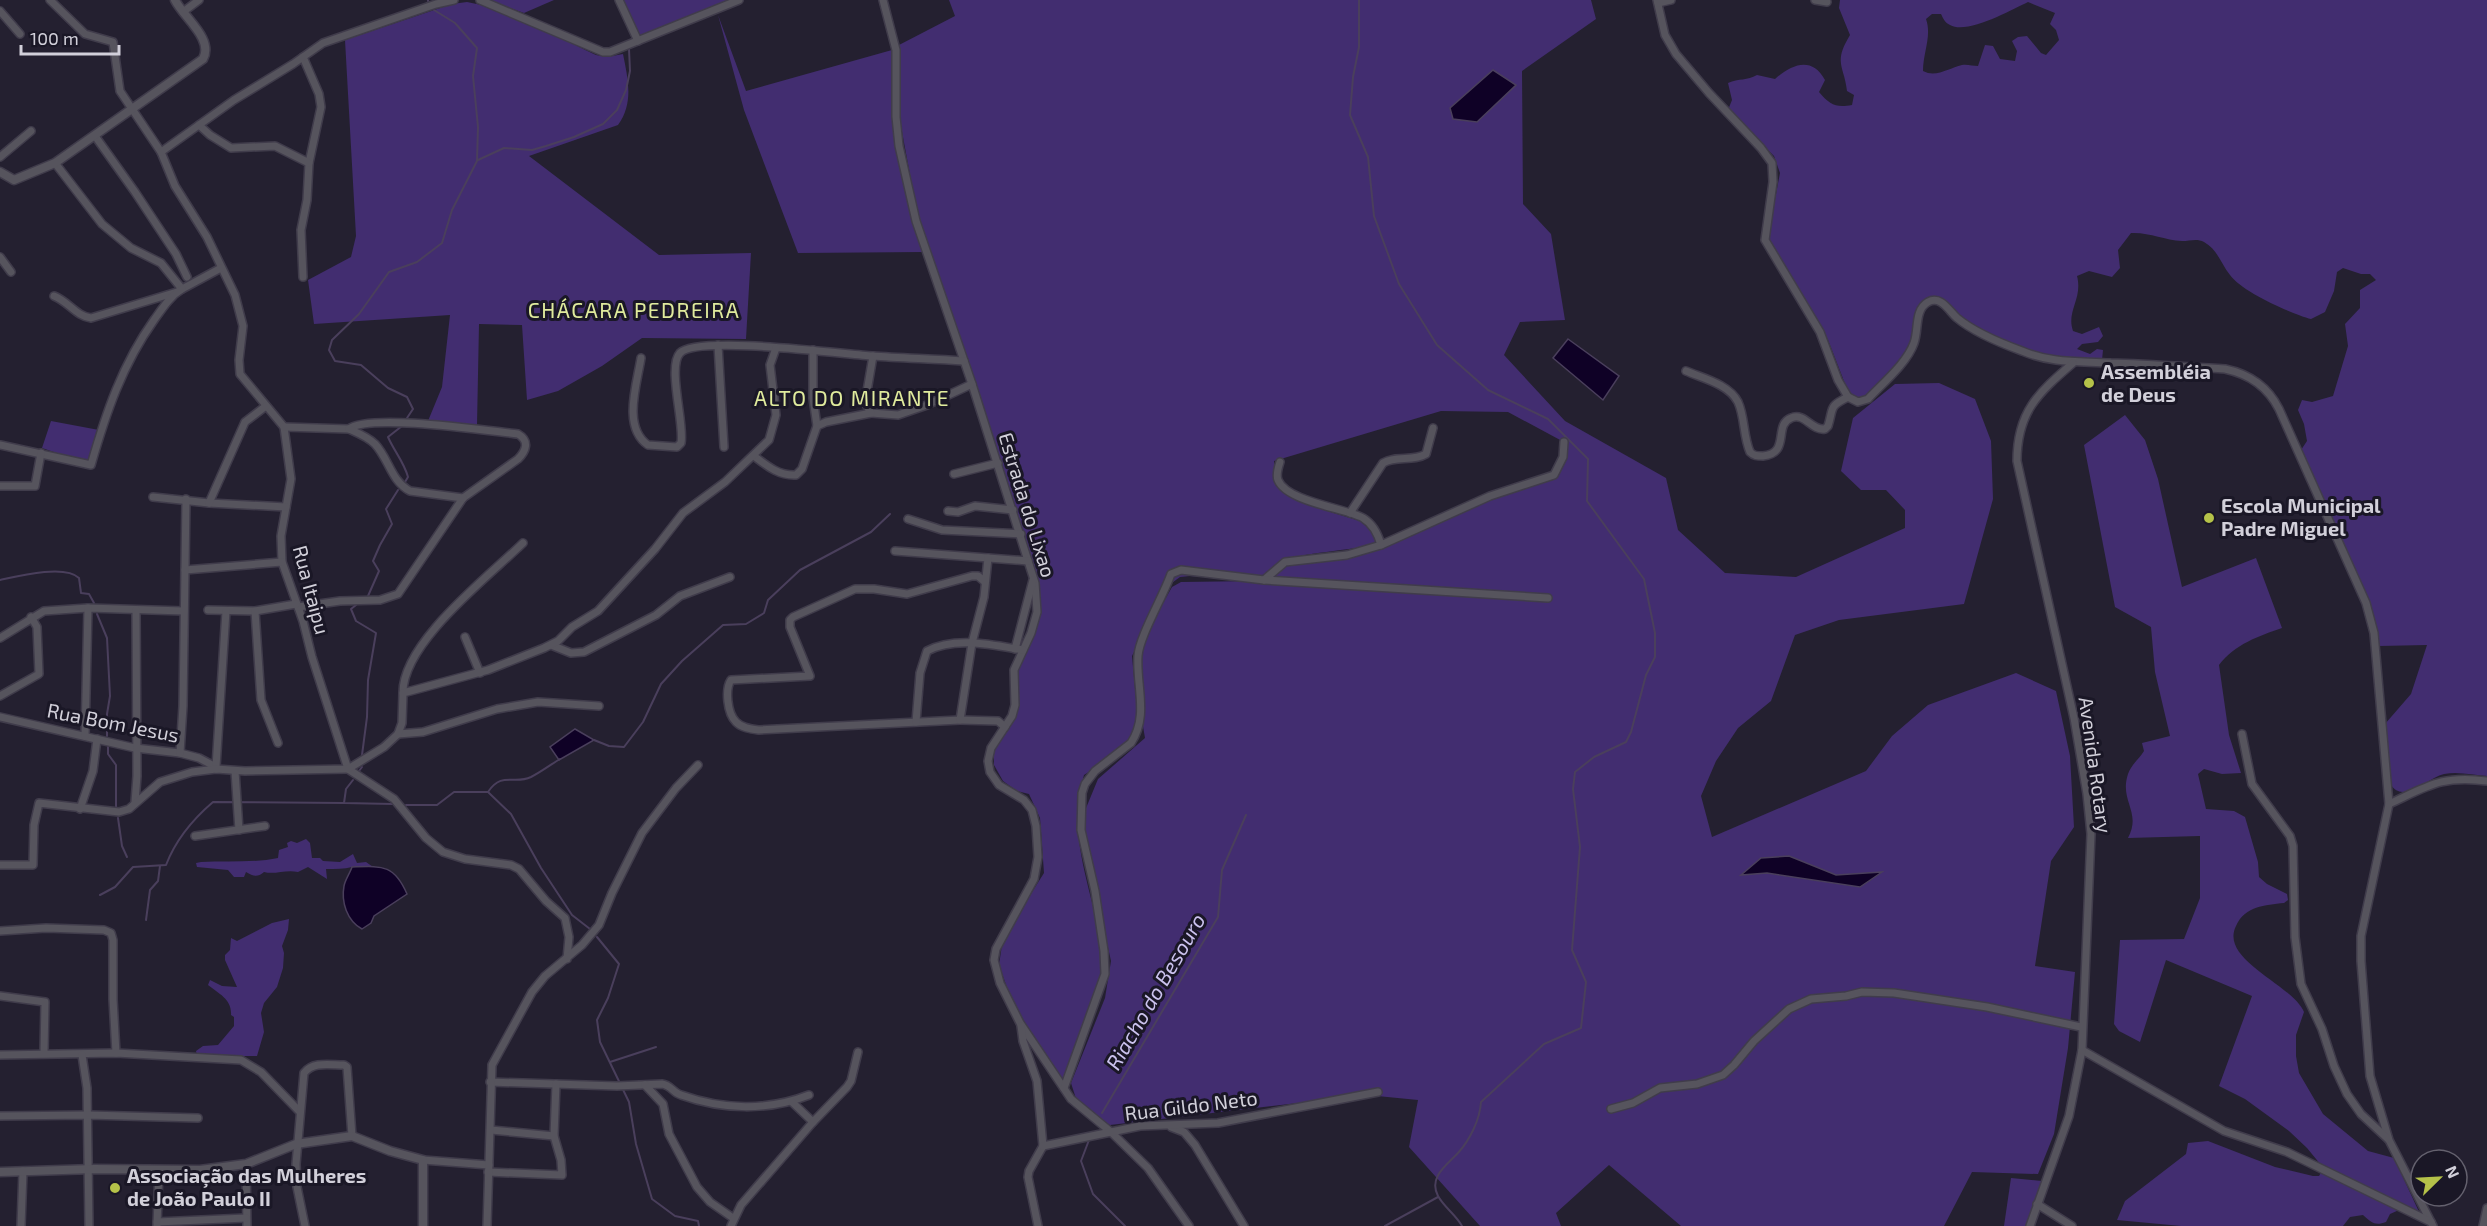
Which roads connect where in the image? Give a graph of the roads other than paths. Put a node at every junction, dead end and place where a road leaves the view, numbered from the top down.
1 (50, 0) edge
2 (175, 0) edge
3 (199, 0) edge
4 (454, 0) edge
5 (480, 0) edge
6 (619, 0) edge
7 (739, 0) edge
8 (883, 0) edge
9 (1671, 0) edge
10 (1815, 0) edge
11 (1657, 2) edge
12 (1827, 2) dead end
13 (0, 11) edge
14 (183, 12) junction
15 (20, 34) dead end
16 (638, 41) junction
17 (303, 57) junction
18 (134, 109) junction
19 (199, 125) junction
20 (31, 130) dead end
21 (95, 136) junction
22 (161, 152) junction
23 (0, 157) edge
24 (55, 163) junction
25 (309, 163) junction
26 (0, 172) edge
27 (0, 256) edge
28 (221, 268) junction
29 (11, 272) dead end
30 (187, 277) dead end
31 (303, 277) dead end
32 (180, 290) junction
33 (54, 296) dead end
34 (718, 345) junction
35 (776, 348) junction
36 (813, 350) junction
37 (873, 356) junction
38 (641, 358) dead end
39 (964, 361) junction
40 (2073, 363) junction
41 (1686, 371) dead end
42 (972, 384) junction
43 (1848, 397) junction
44 (266, 406) junction
45 (870, 413) junction
46 (817, 426) junction
47 (284, 427) junction
48 (1433, 428) dead end
49 (349, 429) junction
50 (1564, 442) dead end
51 (0, 445) edge
52 (723, 447) dead end
53 (41, 453) junction
54 (754, 456) junction
55 (1280, 462) dead end
56 (998, 463) junction
57 (954, 474) dead end
58 (0, 486) edge
59 (153, 497) dead end
60 (463, 498) junction
61 (186, 499) junction
62 (209, 503) junction
63 (286, 507) junction
64 (1013, 510) junction
65 (948, 511) dead end
66 (1350, 513) junction
67 (908, 519) dead end
68 (1021, 534) junction
69 (523, 543) dead end
70 (1381, 545) junction
71 (895, 551) dead end
72 (988, 558) junction
73 (1028, 561) junction
74 (282, 562) junction
75 (185, 570) junction
76 (730, 577) dead end
77 (1034, 577) junction
78 (1264, 580) junction
79 (985, 582) junction
80 (1548, 598) dead end
81 (297, 606) junction
82 (88, 608) junction
83 (136, 610) junction
84 (208, 610) dead end
85 (226, 610) junction
86 (255, 610) junction
87 (184, 611) junction
88 (31, 617) junction
89 (465, 637) dead end
90 (0, 638) edge
91 (972, 643) junction
92 (551, 645) junction
93 (1015, 649) junction
94 (1023, 650) junction
95 (480, 673) junction
96 (403, 693) junction
97 (0, 696) edge
98 (599, 706) dead end
99 (0, 717) edge
100 (960, 720) junction
101 (916, 722) junction
102 (1005, 727) junction
103 (398, 734) junction
104 (2242, 734) dead end
105 (86, 736) junction
106 (97, 739) junction
107 (278, 743) dead end
108 (135, 748) junction
109 (180, 753) junction
110 (698, 765) dead end
111 (216, 768) junction
112 (348, 769) junction
113 (235, 771) junction
114 (2487, 781) edge
115 (135, 802) junction
116 (2389, 804) junction
117 (80, 809) junction
118 (265, 826) dead end
119 (239, 830) junction
120 (195, 836) dead end
121 (2, 865) edge
122 (0, 931) edge
123 (567, 959) junction
124 (0, 996) edge
125 (1020, 1023) junction
126 (2081, 1027) junction
127 (2082, 1050) junction
128 (858, 1052) dead end
129 (44, 1053) junction
130 (116, 1053) junction
131 (82, 1054) junction
132 (0, 1055) edge
133 (490, 1082) junction
134 (556, 1084) junction
135 (645, 1085) junction
136 (1064, 1088) junction
137 (1378, 1092) dead end
138 (808, 1095) dead end
139 (792, 1102) junction
140 (1611, 1109) dead end
141 (299, 1111) junction
142 (88, 1115) junction
143 (0, 1116) edge
144 (198, 1118) dead end
145 (813, 1122) junction
146 (1166, 1125) junction
147 (491, 1130) junction
148 (1111, 1132) junction
149 (352, 1136) junction
150 (554, 1136) junction
151 (2389, 1140) junction
152 (296, 1144) junction
153 (1043, 1146) junction
154 (423, 1160) junction
155 (246, 1164) junction
156 (489, 1168) junction
157 (88, 1169) junction
158 (159, 1170) junction
159 (0, 1172) edge
160 (23, 1172) junction
161 (2037, 1204) junction
162 (2487, 1208) edge
163 (246, 1222) edge
164 (732, 1222) edge
165 (157, 1224) edge
166 (2432, 1224) edge
167 (21, 1226) edge
168 (89, 1226) edge
169 (305, 1226) edge
170 (423, 1226) edge
171 (487, 1226) edge
172 (1038, 1226) edge
173 (1189, 1226) edge
174 (1244, 1226) edge
175 (2030, 1226) edge
176 (2072, 1226) edge
177 (2483, 1226) edge

1 - 18 street
2 - 14 street
3 - 14 street
4 - 17 street
5 - 16 street
6 - 16 street
7 - 16 street
8 - 39 street, Estrada do Lixao
9 - 11 street
10 - 12 street
11 - 43 street
13 - 15 street
14 - 18 street
17 - 19 street
17 - 25 street
18 - 21 street
18 - 22 street
19 - 22 street
19 - 25 street
20 - 23 street
21 - 24 street
21 - 30 street
22 - 28 street
24 - 26 street
24 - 32 street
25 - 31 street
27 - 29 street
28 - 32 street
28 - 44 street
32 - 33 street
32 - 53 street
34 - 35 street
34 - 38 street
34 - 52 street
35 - 36 street
35 - 54 street
36 - 37 street
36 - 46 street
37 - 39 street
37 - 45 street
39 - 42 street, Estrada do Lixao
40 - 43 street
40 - 116 street
40 - 126 street, Avenida Rotary
41 - 43 street
42 - 45 street
42 - 56 street, Estrada do Lixao
44 - 47 street
44 - 62 street
45 - 46 street
46 - 54 street
47 - 49 street
47 - 63 street, Rua Itaipu
48 - 66 street
49 - 60 street
49 - 60 street
50 - 70 street
51 - 53 street
53 - 58 street
54 - 92 street
55 - 66 street
56 - 57 street
56 - 64 street, Estrada do Lixao
59 - 61 street
60 - 81 street
61 - 62 street
61 - 75 street
62 - 63 street
63 - 74 street, Rua Itaipu
64 - 65 street
64 - 68 street, Estrada do Lixao
66 - 70 street
67 - 68 street
68 - 73 street, Estrada do Lixao
69 - 96 street
70 - 78 street
71 - 72 street
72 - 73 street
72 - 79 street
73 - 77 street, Estrada do Lixao
74 - 75 street
74 - 81 street, Rua Itaipu
75 - 87 street
76 - 92 street
77 - 93 street
77 - 94 street, Estrada do Lixao
78 - 80 street
78 - 136 street
79 - 91 street
79 - 101 street
81 - 86 street
81 - 112 street, Rua Itaipu
82 - 83 street
82 - 88 street
82 - 105 street
83 - 87 street
83 - 108 street
84 - 85 street
85 - 86 street
85 - 111 street
86 - 107 street
87 - 109 street
88 - 90 street
88 - 97 street
89 - 95 street
91 - 93 street
91 - 100 street
91 - 101 street
92 - 95 street
93 - 94 street
94 - 102 street, Estrada do Lixao
95 - 96 street
96 - 103 street
98 - 103 street
99 - 105 street, Rua Bom Jesus
100 - 101 street
100 - 102 street
102 - 125 street, Estrada do Lixao
103 - 112 street
104 - 151 street
105 - 106 street, Rua Bom Jesus
106 - 108 street, Rua Bom Jesus
106 - 117 street
108 - 109 street, Rua Bom Jesus
108 - 115 street
109 - 111 street, Rua Bom Jesus
110 - 123 street
111 - 113 street
111 - 115 street
112 - 113 street
112 - 123 street
113 - 119 street
114 - 116 street
115 - 117 street
116 - 151 street
117 - 121 street
118 - 119 street
119 - 120 street
122 - 130 street
123 - 133 street
124 - 129 street
125 - 136 street, Estrada do Lixao
125 - 153 street
126 - 127 street, Avenida Rotary
126 - 140 street
127 - 161 street, Avenida Rotary
127 - 166 street
128 - 145 street
129 - 131 street
129 - 132 street
130 - 131 street
130 - 141 street
131 - 142 street
133 - 134 street
133 - 147 street
134 - 135 street
134 - 150 street
135 - 139 street
135 - 164 street
136 - 148 street, Estrada do Lixao
137 - 146 street, Rua Gildo Neto
138 - 139 street
139 - 145 street
141 - 149 street
141 - 152 street
142 - 143 street
142 - 144 street
142 - 157 street
145 - 164 street
146 - 148 street, Rua Gildo Neto
146 - 174 street
147 - 150 street
147 - 156 street
148 - 153 street, Rua Gildo Neto
148 - 173 street, Estrada do Lixao
149 - 152 street
149 - 154 street
150 - 156 street
151 - 166 street
152 - 155 street
152 - 169 street
153 - 172 street
154 - 156 street
154 - 170 street
155 - 158 street
155 - 163 street
156 - 171 street
157 - 158 street
157 - 160 street
157 - 168 street
158 - 165 street
159 - 160 street
160 - 167 street
161 - 175 street, Avenida Rotary
161 - 176 street
162 - 177 street
163 - 165 street

